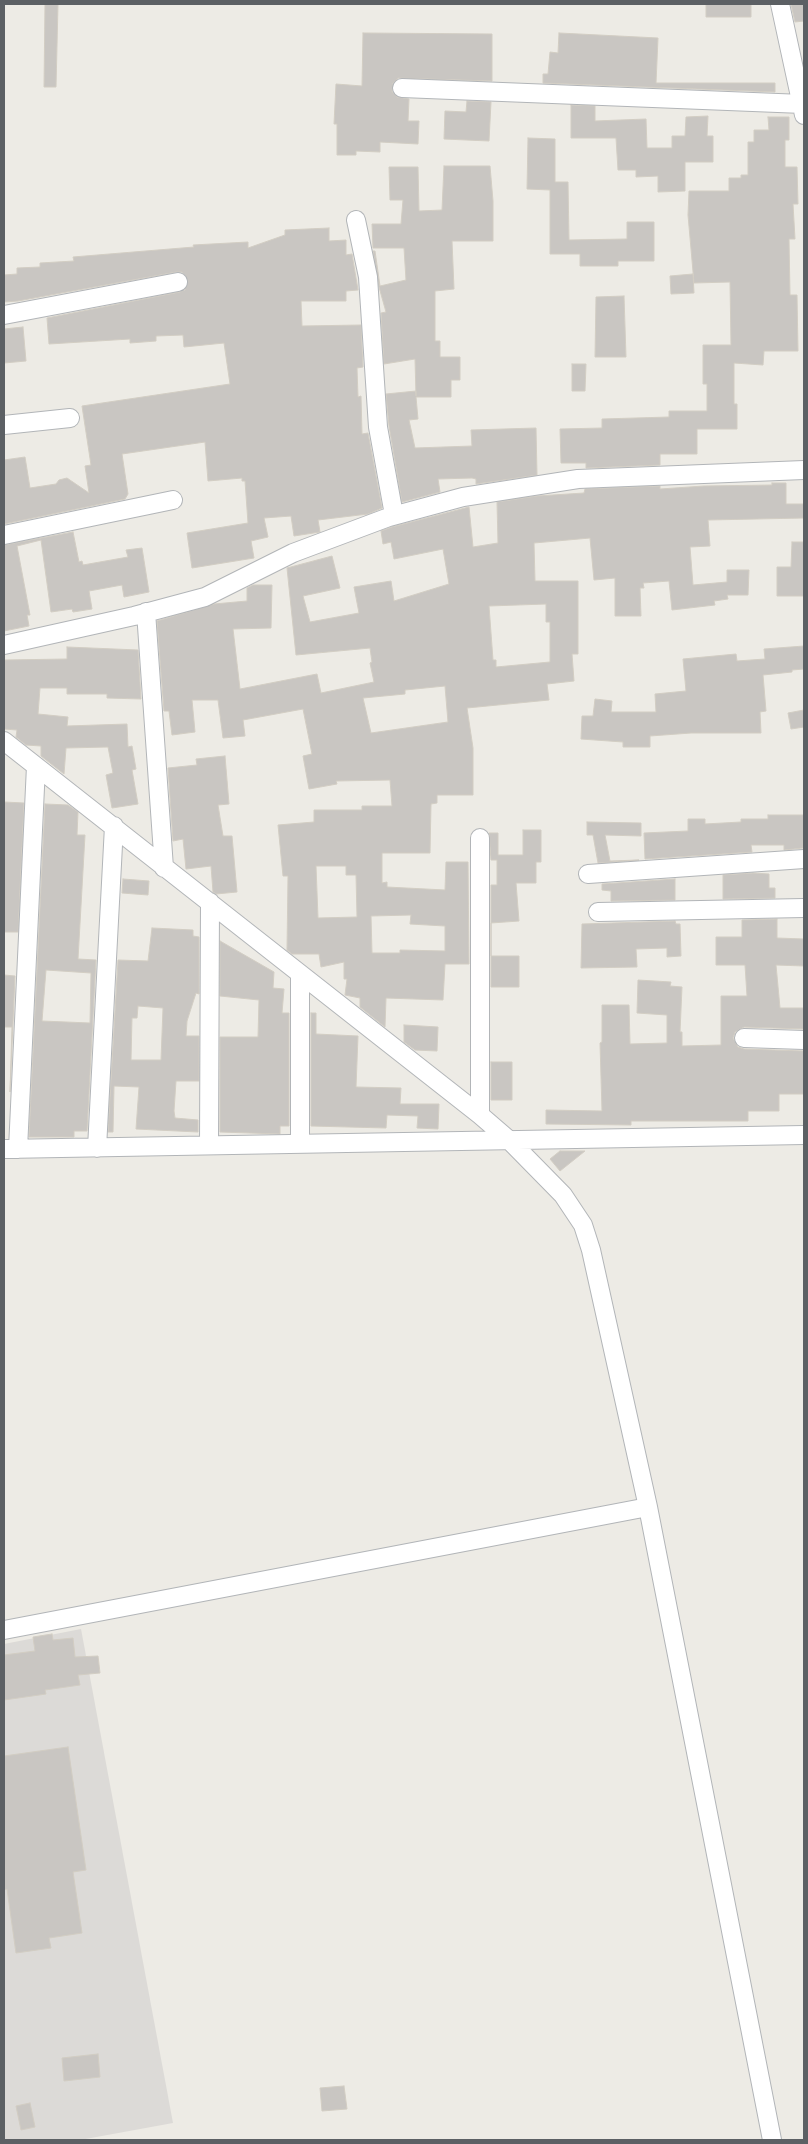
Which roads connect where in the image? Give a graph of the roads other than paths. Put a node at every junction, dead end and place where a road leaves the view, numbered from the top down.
1 (780, 4) edge
2 (798, 61) edge
3 (402, 88) dead end
4 (804, 109) edge
5 (356, 220) dead end
6 (178, 282) dead end
7 (4, 315) edge
8 (70, 418) dead end
9 (4, 425) edge
10 (804, 470) edge
11 (173, 500) dead end
12 (394, 515) junction
13 (4, 535) edge
14 (146, 612) junction
15 (4, 645) edge
16 (4, 741) edge
17 (36, 766) junction
18 (114, 826) junction
19 (480, 838) dead end
20 (804, 859) edge
21 (164, 868) junction
22 (588, 874) dead end
23 (210, 902) junction
24 (804, 908) edge
25 (598, 912) dead end
26 (300, 974) junction
27 (744, 1038) dead end
28 (804, 1040) edge
29 (480, 1115) junction
30 (804, 1135) edge
31 (509, 1140) junction
32 (300, 1144) junction
33 (209, 1145) junction
34 (97, 1148) junction
35 (11, 1149) edge
36 (648, 1507) junction
37 (4, 1630) edge
38 (772, 2140) edge

1 - 2 street
2 - 4 street
3 - 4 street
5 - 12 street
6 - 7 street
8 - 9 street
10 - 12 street
11 - 13 street
12 - 14 street
14 - 15 street
14 - 21 street
16 - 17 street
17 - 18 street
17 - 35 street
18 - 21 street
18 - 34 street
19 - 29 street
20 - 22 street
21 - 23 street
23 - 26 street
23 - 33 street
24 - 25 street
26 - 29 street
26 - 32 street
27 - 28 street
29 - 31 street
30 - 31 street
31 - 32 street
31 - 36 street
32 - 33 street
33 - 34 street
34 - 35 street
36 - 37 street
36 - 38 street

